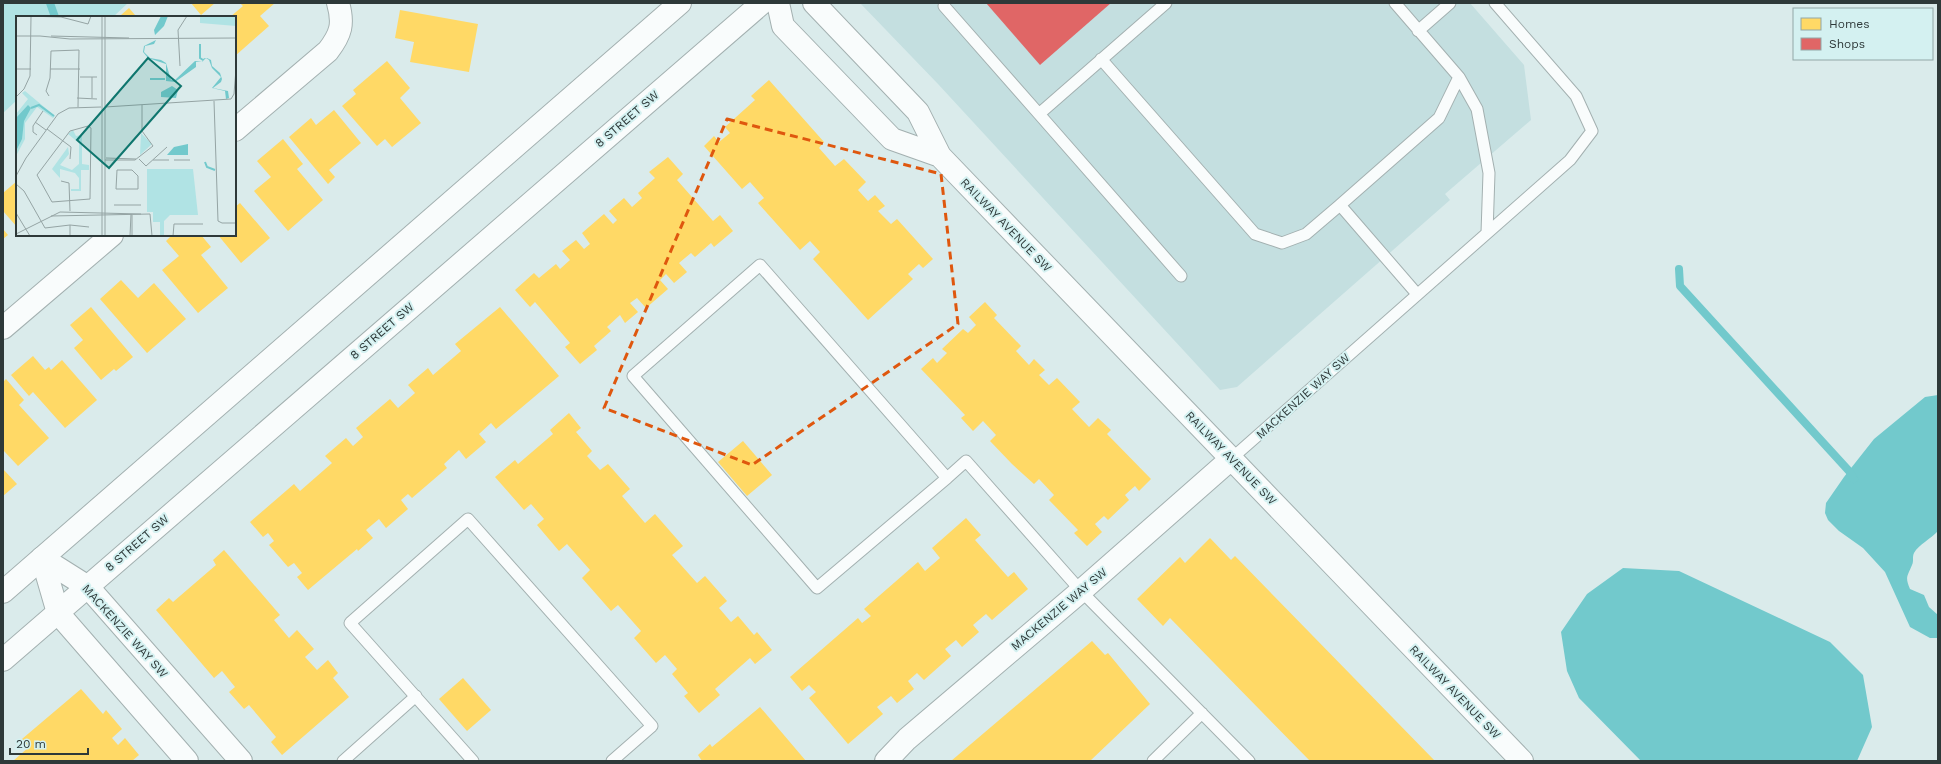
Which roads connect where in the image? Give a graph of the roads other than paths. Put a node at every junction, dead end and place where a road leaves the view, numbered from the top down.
1 (338, 3) edge
2 (680, 3) edge
3 (762, 3) edge
4 (778, 3) edge
5 (814, 3) edge
6 (1166, 3) edge
7 (1394, 3) edge
8 (1450, 3) edge
9 (1496, 3) edge
10 (944, 6) dead end
11 (1418, 30) junction
12 (1101, 59) junction
13 (1459, 77) junction
14 (1039, 114) junction
15 (236, 129) edge
16 (940, 156) junction
17 (1340, 205) junction
18 (1487, 233) junction
19 (111, 236) edge
20 (1182, 276) dead end
21 (1417, 294) junction
22 (3, 328) edge
23 (1231, 460) junction
24 (947, 478) junction
25 (42, 558) junction
26 (88, 587) junction
27 (1081, 591) junction
28 (3, 592) edge
29 (58, 613) junction
30 (3, 660) edge
31 (416, 696) junction
32 (1202, 713) junction
33 (188, 761) edge
34 (240, 761) edge
35 (343, 761) edge
36 (473, 761) edge
37 (612, 761) edge
38 (886, 761) edge
39 (1153, 761) edge
40 (1249, 761) edge
41 (1522, 761) edge

1 - 15 street
2 - 25 street
3 - 26 street, 8 STREET SW
4 - 16 street, RAILWAY AVENUE SW
5 - 16 street, RAILWAY AVENUE SW
6 - 12 lane
7 - 11 lane
8 - 11 lane
9 - 18 lane, MACKENZIE WAY SW
10 - 14 lane
11 - 13 lane
12 - 14 lane
12 - 17 lane
13 - 17 lane
13 - 18 lane
14 - 20 lane
16 - 23 street, RAILWAY AVENUE SW
17 - 21 lane
18 - 21 lane, MACKENZIE WAY SW
19 - 22 street
21 - 23 lane, MACKENZIE WAY SW
23 - 27 street, MACKENZIE WAY SW
23 - 41 street, RAILWAY AVENUE SW
24 - 24 lane
24 - 27 lane
25 - 26 street, MACKENZIE WAY SW
25 - 28 street
25 - 29 street
26 - 29 street, 8 STREET SW
26 - 34 street, MACKENZIE WAY SW
27 - 32 lane
27 - 38 street, MACKENZIE WAY SW
29 - 30 street, 8 STREET SW
29 - 33 street
31 - 35 lane
31 - 36 lane
31 - 37 lane
32 - 39 lane
32 - 40 lane

